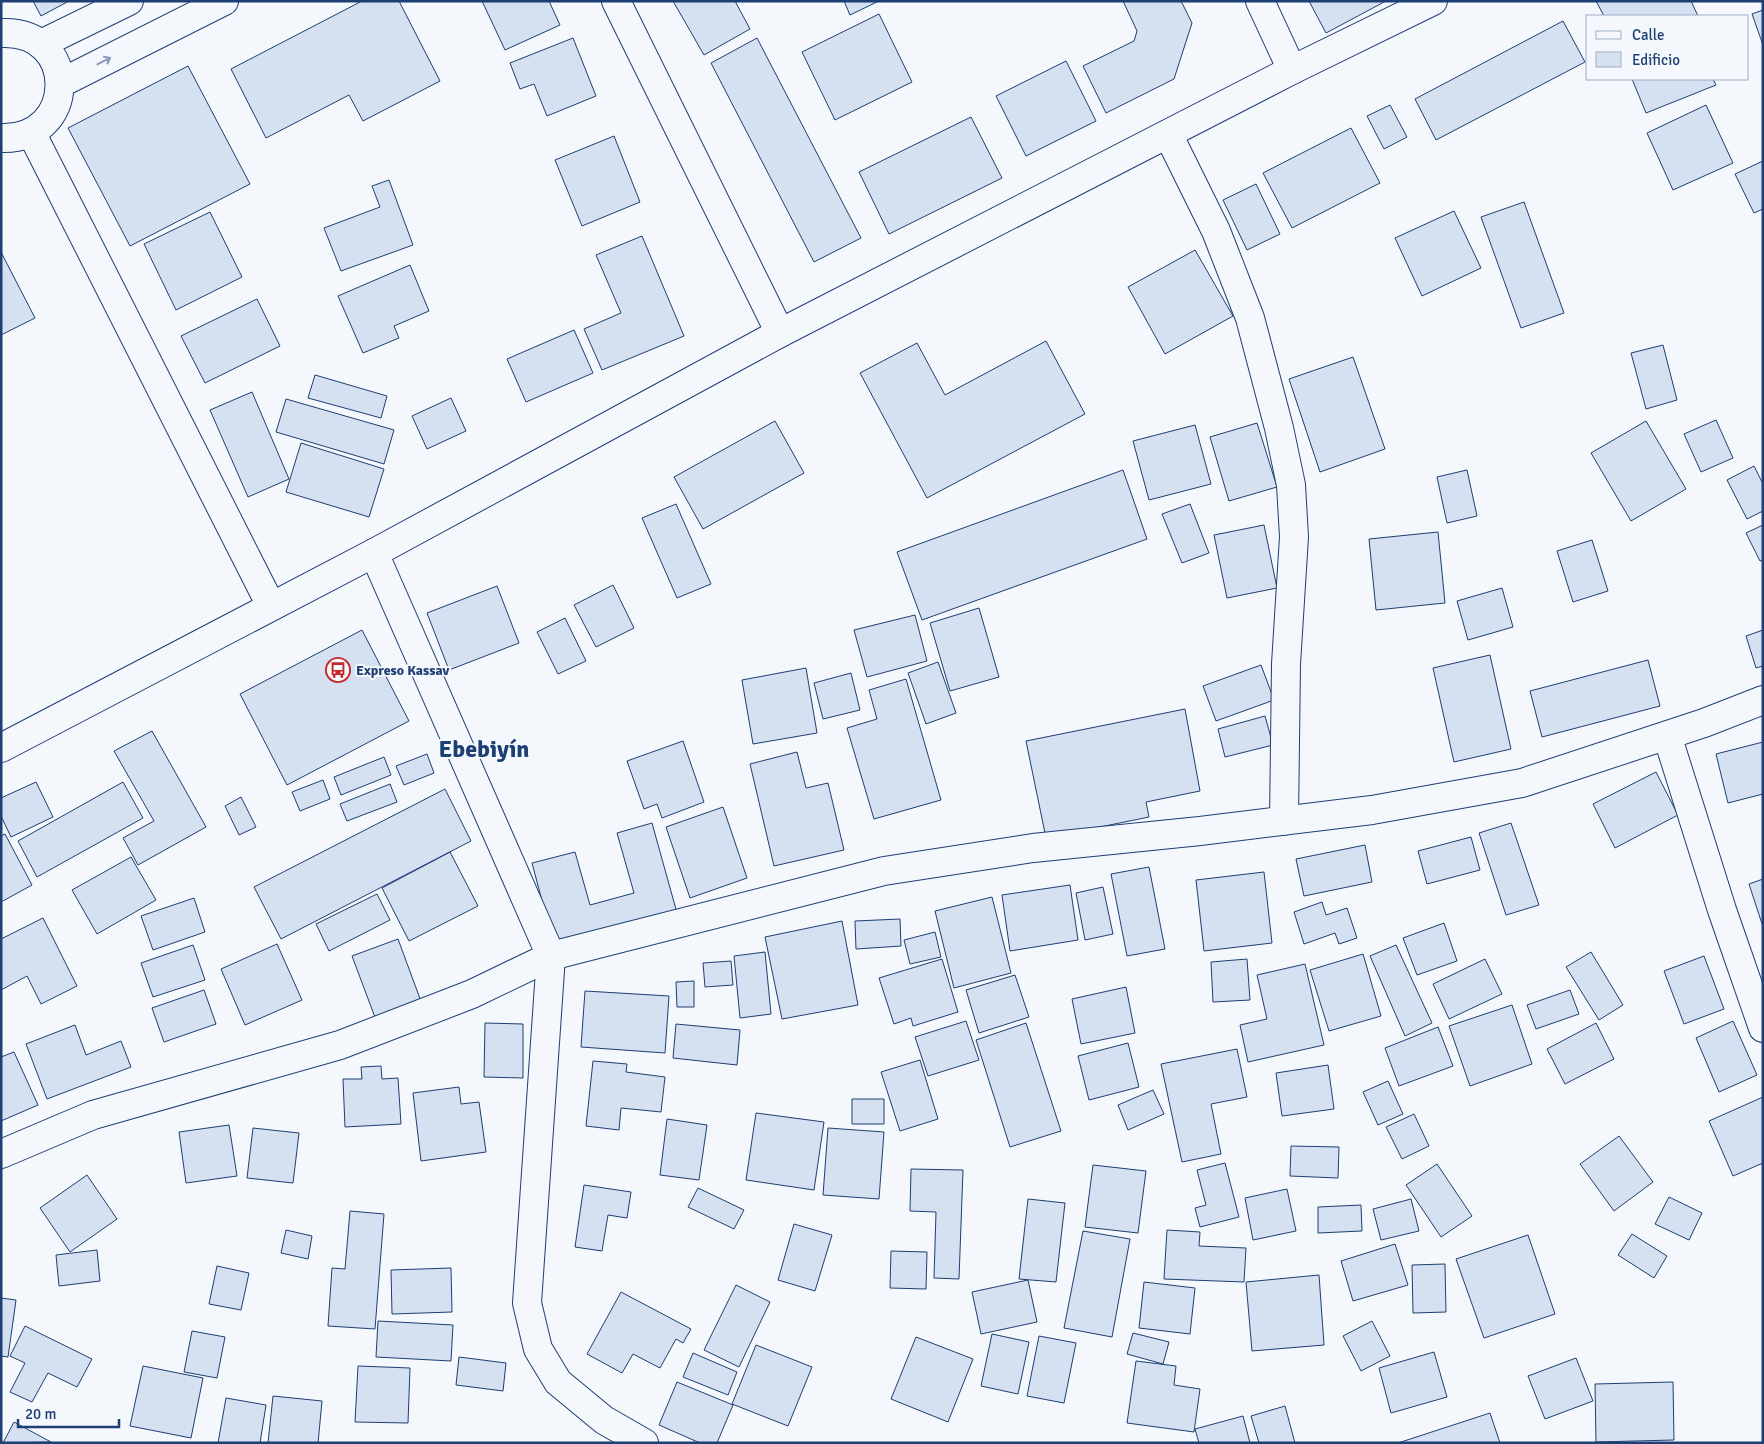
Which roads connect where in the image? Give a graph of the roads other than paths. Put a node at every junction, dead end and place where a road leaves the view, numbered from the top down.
1 (129, 1) edge
2 (224, 1) edge
3 (616, 1) edge
4 (1260, 1) edge
5 (1433, 1) edge
6 (1, 33) edge
7 (41, 44) junction
8 (1292, 70) junction
9 (61, 83) junction
10 (31, 132) junction
11 (1168, 134) junction
12 (1, 138) edge
13 (780, 332) junction
14 (374, 553) junction
15 (272, 606) junction
16 (1763, 700) edge
17 (1667, 735) junction
18 (1, 748) edge
19 (1284, 822) junction
20 (551, 956) junction
21 (1763, 1028) edge
22 (1, 1154) edge
23 (644, 1443) edge

1 - 7 street
9 -> 2 street
3 - 13 street
4 - 8 street
5 - 8 street
6 - 7 street
7 - 9 street
8 - 11 street
9 - 10 street
10 - 12 street
10 - 15 street
11 - 13 street
11 - 19 street
13 - 14 street
14 - 15 street
14 - 20 street
15 - 18 street
16 - 17 street
17 - 19 street
17 - 21 street
19 - 20 street
20 - 22 street
20 - 23 street

